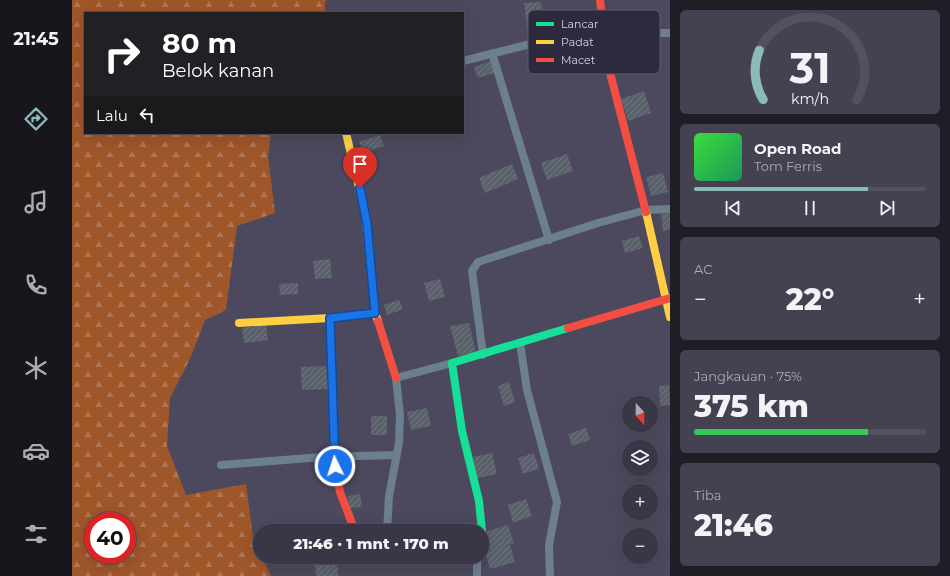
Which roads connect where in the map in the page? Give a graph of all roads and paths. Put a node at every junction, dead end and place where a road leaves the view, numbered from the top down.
1 (600, 0) edge
2 (601, 10) edge
3 (528, 44) edge
4 (492, 53) junction
5 (464, 62) edge
6 (610, 74) edge
7 (346, 134) edge
8 (670, 209) edge
9 (646, 210) junction
10 (549, 240) junction
11 (668, 299) edge
12 (375, 313) junction
13 (670, 317) edge
14 (330, 318) junction
15 (239, 323) dead end
16 (520, 343) junction
17 (484, 355) junction
18 (452, 363) junction
19 (396, 378) junction
20 (396, 455) junction
21 (334, 457) junction
22 (221, 465) dead end
23 (352, 524) edge
24 (387, 524) edge
25 (482, 524) edge
26 (476, 564) edge
27 (477, 576) edge
28 (550, 576) edge

1 - 2 street
3 - 4 street
4 - 5 street
4 - 10 street
6 - 9 street
7 - 12 street
8 - 9 street
9 - 10 street
9 - 11 street
10 - 17 street
11 - 13 street
11 - 16 street
12 - 14 street
12 - 19 street
14 - 15 street
14 - 21 street
16 - 17 street
16 - 28 street
17 - 18 street
18 - 19 street
18 - 25 street
19 - 20 street
20 - 21 street
20 - 24 street
21 - 22 street
21 - 23 street
26 - 27 street

